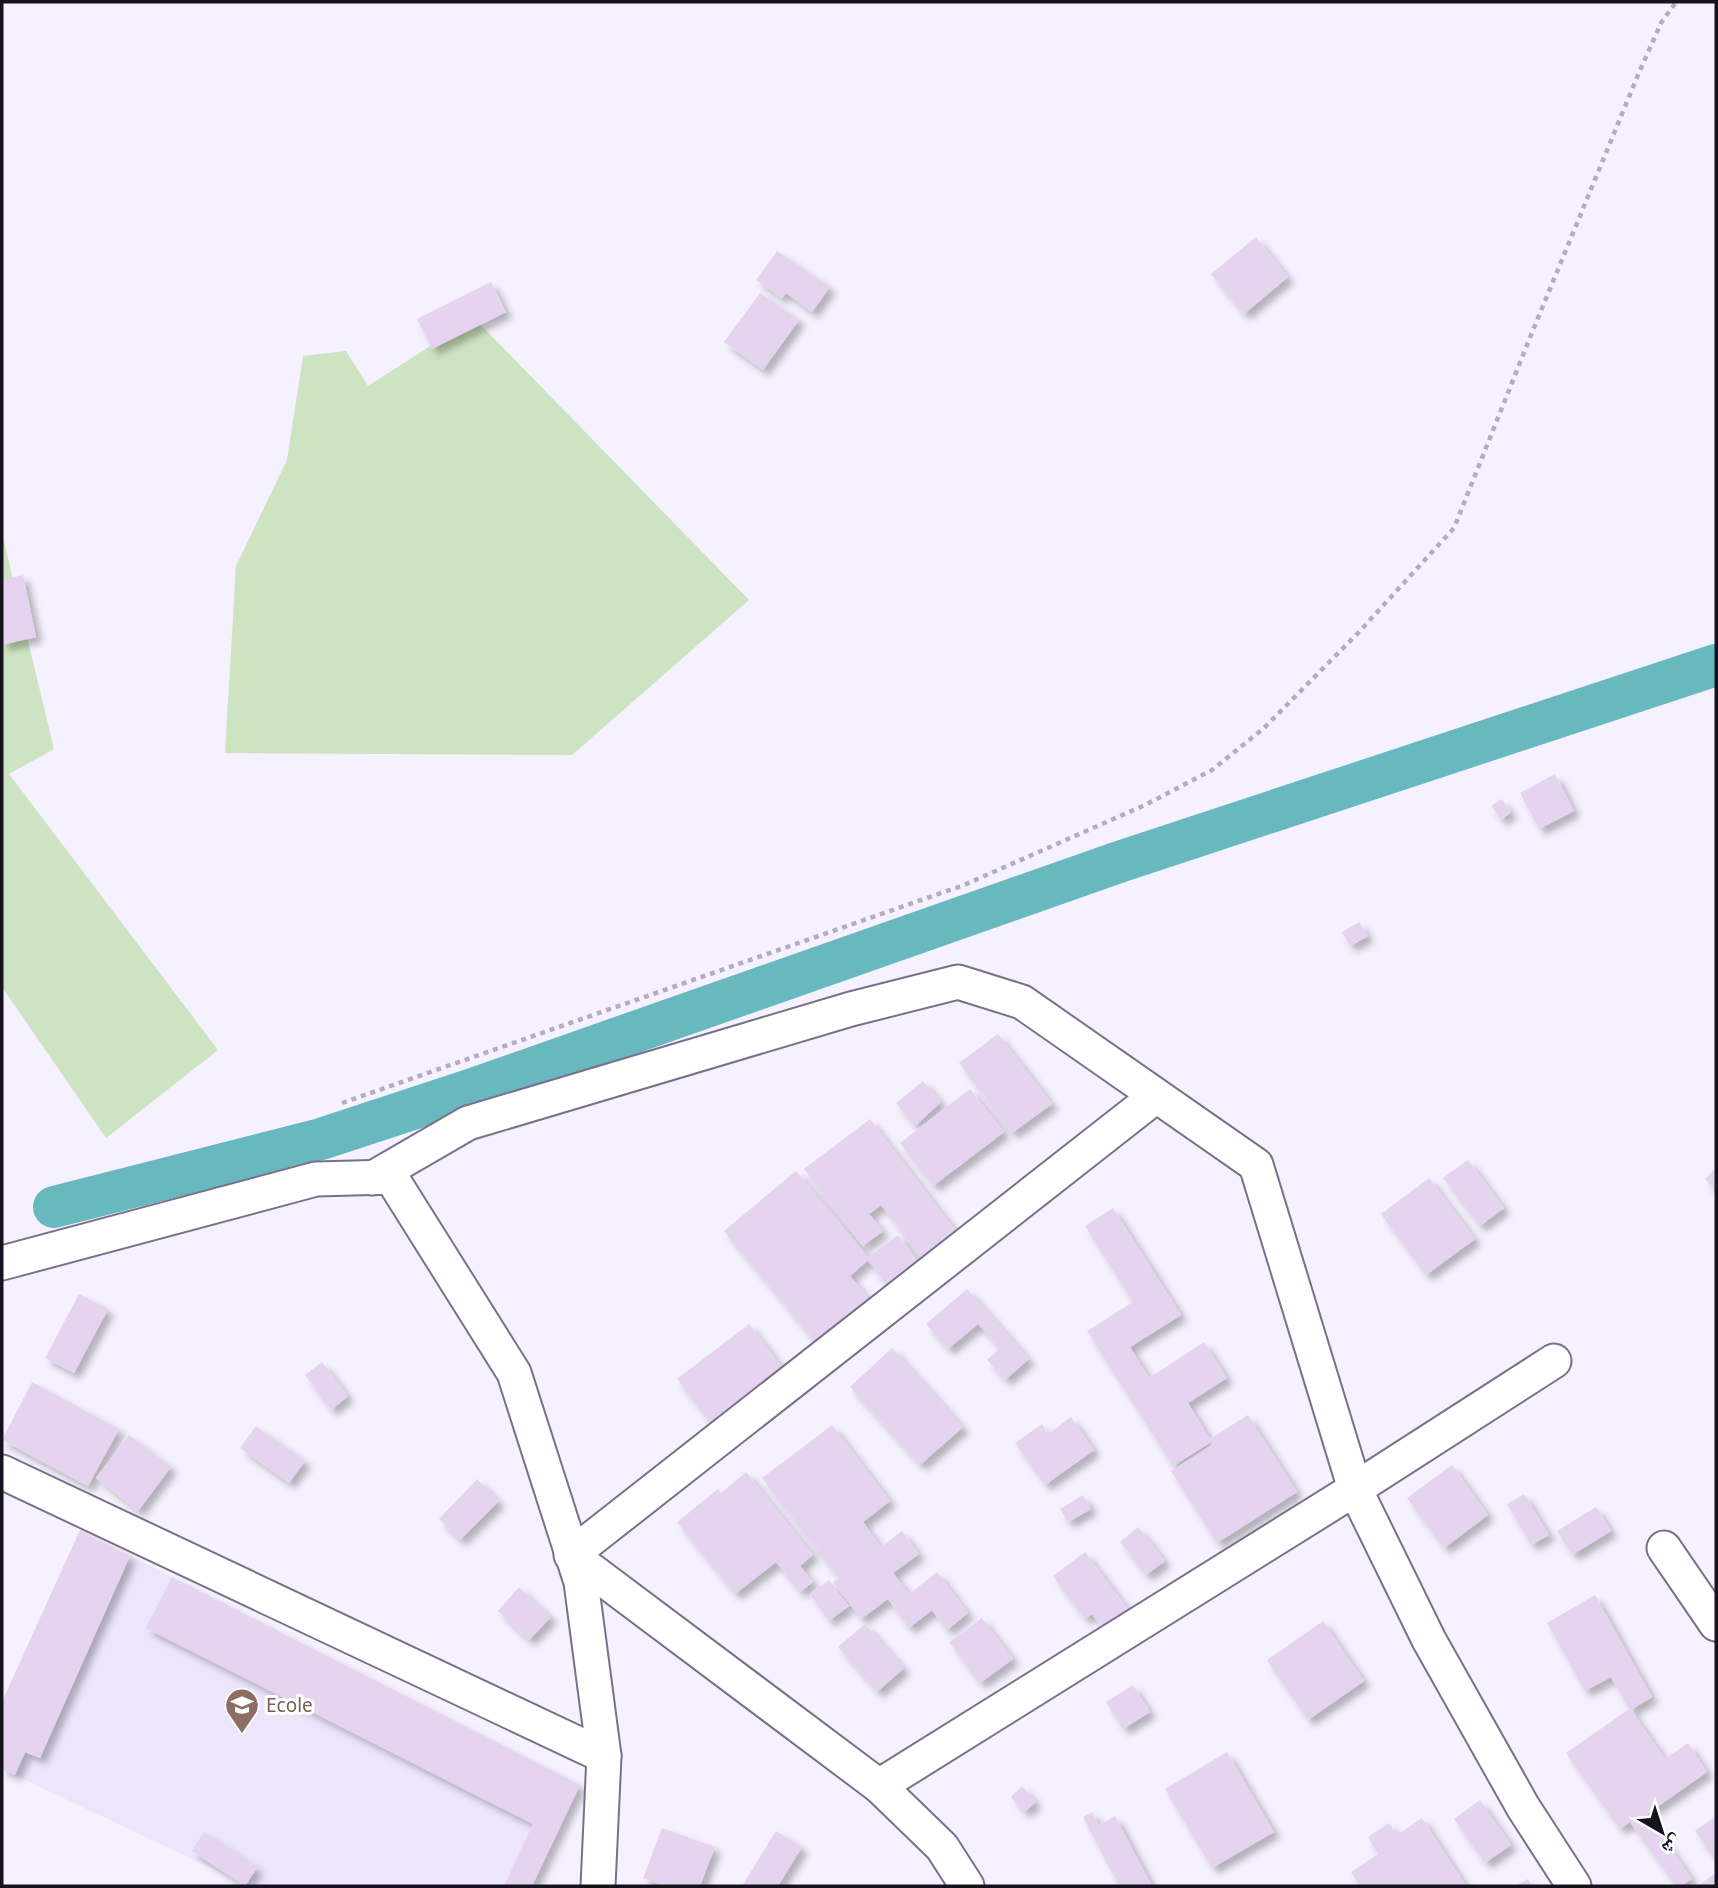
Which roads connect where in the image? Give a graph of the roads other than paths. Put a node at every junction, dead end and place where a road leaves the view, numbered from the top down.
1 (1156, 1096) junction
2 (373, 1178) junction
3 (2, 1264) edge
4 (1555, 1361) dead end
5 (2, 1472) edge
6 (1355, 1489) junction
7 (1664, 1548) dead end
8 (571, 1555) junction
9 (1716, 1625) edge
10 (604, 1756) junction
11 (878, 1787) junction
12 (598, 1886) edge
13 (967, 1886) edge
14 (1574, 1886) edge

1 - 2 street
1 - 6 street
1 - 8 street
2 - 3 street
2 - 8 street
4 - 6 street
5 - 10 street
6 - 11 street
6 - 14 street
7 - 9 street
8 - 10 street
8 - 11 street
10 - 12 street
11 - 13 street

